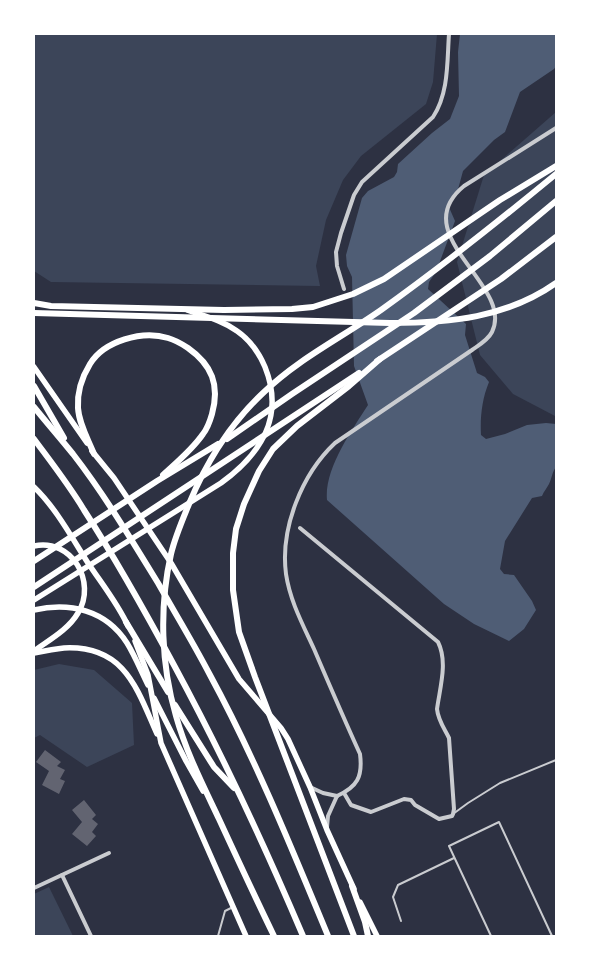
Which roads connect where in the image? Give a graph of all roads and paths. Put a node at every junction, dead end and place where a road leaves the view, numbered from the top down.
1 (449, 34) edge
2 (556, 128) edge
3 (556, 166) edge
4 (556, 174) edge
5 (556, 201) edge
6 (556, 237) edge
7 (556, 283) edge
8 (344, 289) dead end
9 (34, 303) edge
10 (185, 310) junction
11 (34, 313) edge
12 (380, 359) junction
13 (34, 367) edge
14 (34, 386) edge
15 (34, 408) edge
16 (34, 439) edge
17 (73, 454) junction
18 (94, 454) junction
19 (157, 481) junction
20 (34, 488) edge
21 (300, 528) dead end
22 (34, 546) edge
23 (34, 561) edge
24 (34, 587) edge
25 (34, 600) edge
26 (34, 610) edge
27 (126, 622) junction
28 (34, 652) edge
29 (161, 743) junction
30 (556, 760) edge
31 (310, 787) junction
32 (344, 793) junction
33 (239, 794) junction
34 (337, 796) junction
35 (216, 814) junction
36 (454, 814) junction
37 (327, 830) junction
38 (109, 853) dead end
39 (454, 858) junction
40 (62, 875) junction
41 (352, 886) junction
42 (34, 888) edge
43 (233, 906) junction
44 (401, 920) dead end
45 (91, 936) edge
46 (218, 936) edge
47 (246, 936) edge
48 (274, 936) edge
49 (303, 936) edge
50 (328, 936) edge
51 (354, 936) edge
52 (368, 936) edge
53 (377, 936) edge
54 (491, 936) edge
55 (552, 936) edge

1 - 8 street
2 - 32 street
3 - 10 highway
4 - 35 highway
5 - 19 highway
6 - 12 highway
7 - 11 highway
9 - 10 highway
10 - 25 main road
12 - 24 highway
12 - 51 highway
13 - 18 main road
14 - 17 highway
15 - 17 highway
16 - 33 highway
17 - 50 highway
18 - 19 highway
18 - 31 main road
19 - 23 highway
20 - 27 main road
21 - 36 street
22 - 28 main road
26 - 35 main road
27 - 29 main road
27 - 33 highway
28 - 29 main road
29 - 43 main road
30 - 36 lane
31 - 34 street
31 - 37 main road
32 - 34 street
32 - 36 street
33 - 49 highway
34 - 37 street
35 - 48 highway
37 - 41 main road
38 - 40 street
39 - 44 lane
39 - 54 lane
39 - 55 lane
40 - 42 street
40 - 45 street
41 - 52 highway
41 - 53 main road
43 - 46 lane
43 - 47 main road

